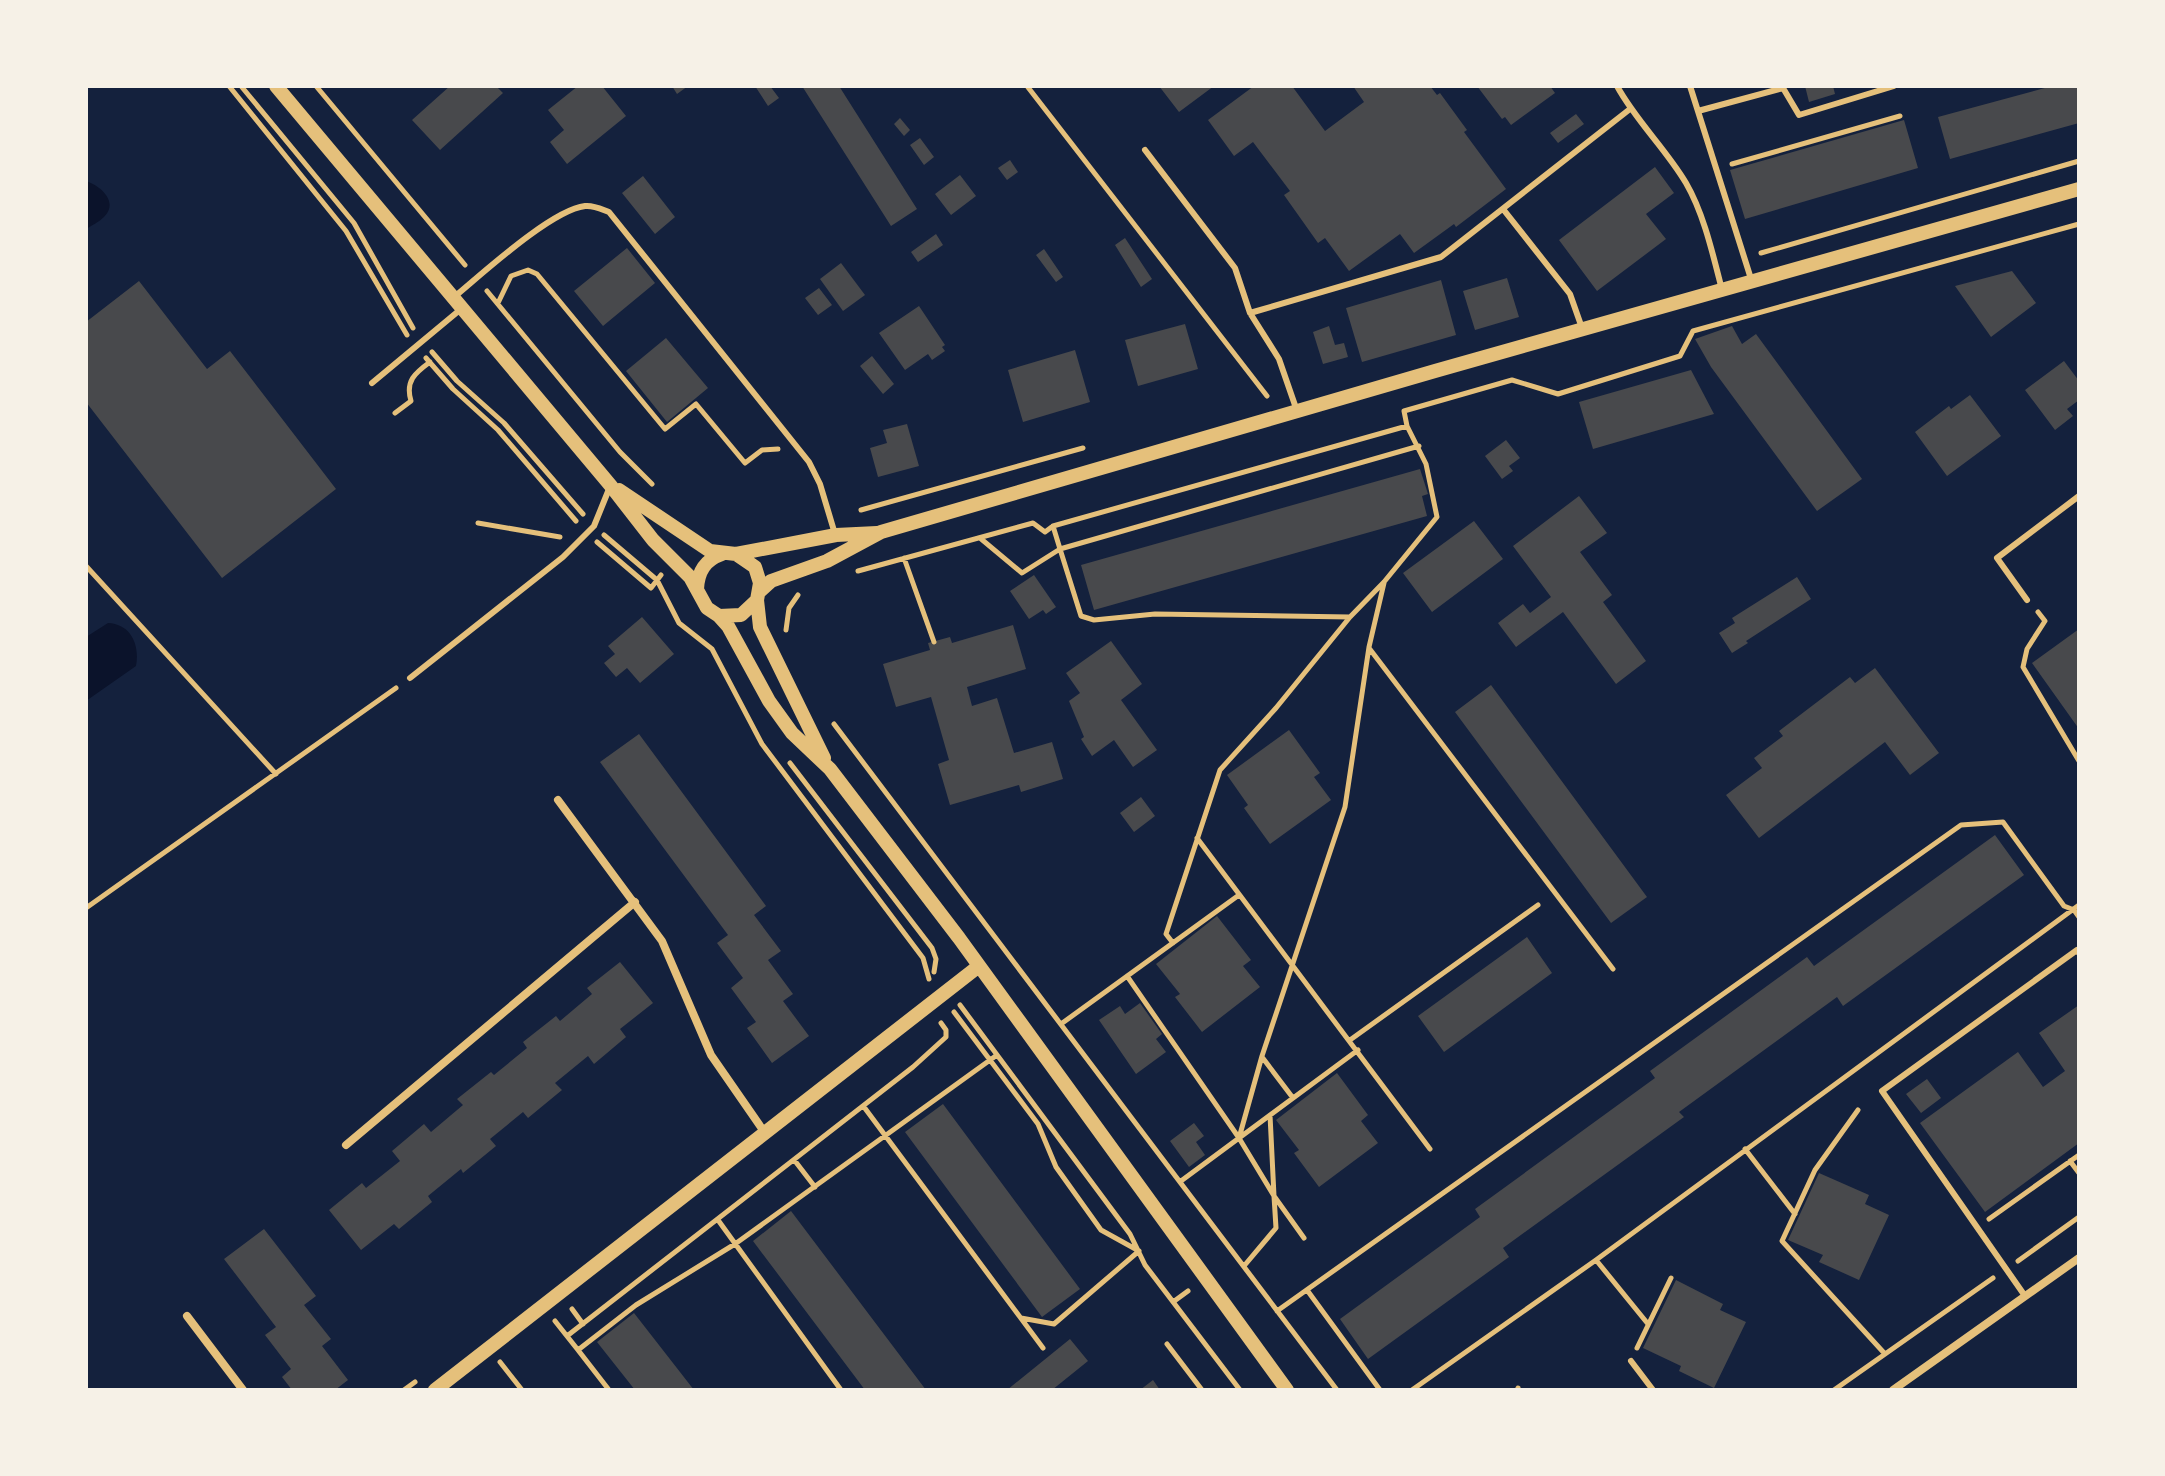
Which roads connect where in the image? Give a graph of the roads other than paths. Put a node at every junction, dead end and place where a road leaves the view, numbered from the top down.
1 (276, 86) edge
2 (1617, 86) edge
3 (1690, 86) edge
4 (1894, 86) edge
5 (1630, 109) junction
6 (1698, 111) junction
7 (1145, 150) dead end
8 (2079, 189) edge
9 (1503, 209) junction
10 (1752, 282) junction
11 (1722, 290) junction
12 (457, 303) junction
13 (1250, 313) junction
14 (1582, 329) junction
15 (372, 383) dead end
16 (1297, 411) junction
17 (611, 486) junction
18 (2079, 496) edge
19 (881, 532) junction
20 (836, 535) junction
21 (729, 554) junction
22 (697, 589) junction
23 (758, 596) junction
24 (2027, 600) dead end
25 (719, 616) junction
26 (410, 678) road end
27 (830, 769) junction
28 (558, 800) dead end
29 (635, 902) junction
30 (2079, 953) edge
31 (979, 966) junction
32 (765, 1133) junction
33 (346, 1145) dead end
34 (2079, 1258) edge
35 (2025, 1296) junction
36 (187, 1316) dead end
37 (1631, 1361) dead end
38 (445, 1387) edge
39 (243, 1390) edge
40 (1287, 1390) edge
41 (1653, 1390) edge
42 (1893, 1390) edge

1 - 12 street
2 - 5 lane
3 - 6 lane
4 - 6 lane
5 - 9 lane
5 - 11 lane
6 - 10 lane
7 - 13 lane
8 - 10 street
9 - 13 lane
9 - 14 lane
10 - 11 street
11 - 14 street
12 - 15 lane
12 - 17 street
12 - 20 lane
13 - 16 lane
14 - 16 street
16 - 19 street
17 - 21 street
17 - 22 street
17 - 26 lane
18 - 24 lane
19 - 20 street
19 - 23 street
20 - 21 street
21 - 22 street
21 - 23 street
22 - 25 street
23 - 25 street
23 - 27 street
25 - 27 street
27 - 31 street
28 - 29 street
29 - 32 street
29 - 33 street
30 - 35 lane
31 - 32 street
31 - 40 street
32 - 38 street
34 - 35 street
35 - 42 street
36 - 39 street
37 - 41 lane

